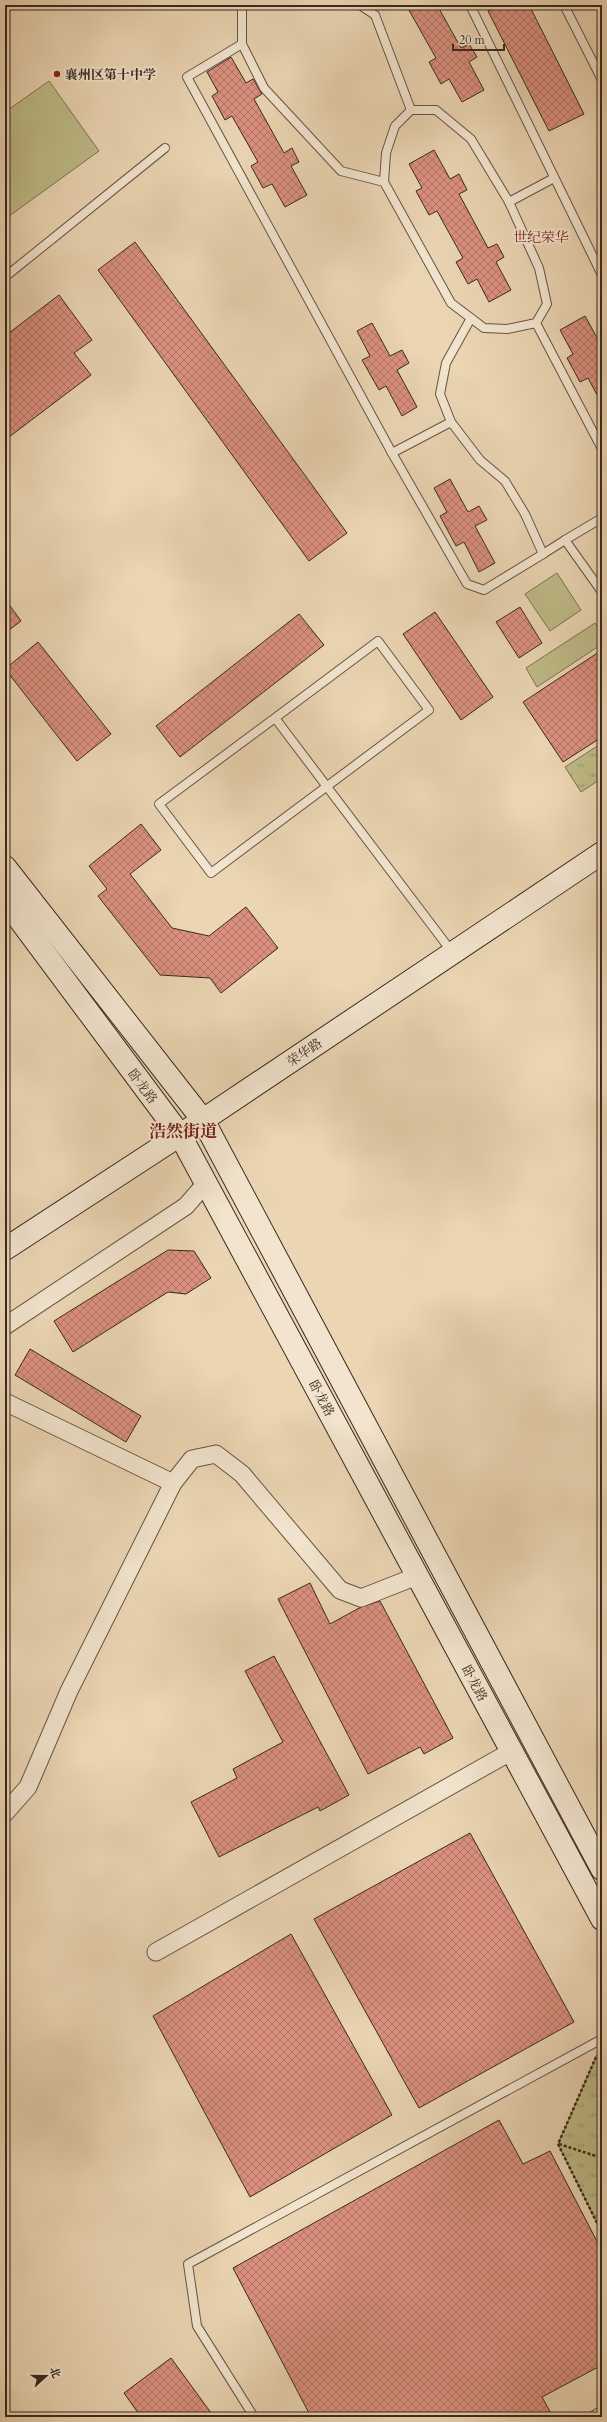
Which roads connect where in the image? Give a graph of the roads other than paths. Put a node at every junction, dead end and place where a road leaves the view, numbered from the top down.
1 (242, 5) edge
2 (360, 5) edge
3 (372, 5) edge
4 (470, 5) edge
5 (564, 5) edge
6 (375, 15) junction
7 (242, 44) junction
8 (602, 80) edge
9 (411, 110) junction
10 (165, 148) dead end
11 (554, 178) junction
12 (384, 182) junction
13 (509, 202) junction
14 (602, 275) edge
15 (5, 277) edge
16 (471, 318) junction
17 (536, 323) junction
18 (450, 422) junction
19 (602, 449) edge
20 (392, 453) junction
21 (602, 518) edge
22 (565, 540) junction
23 (543, 554) junction
24 (602, 592) edge
25 (275, 718) junction
26 (326, 786) junction
27 (602, 853) edge
28 (5, 867) edge
29 (5, 900) edge
30 (453, 953) junction
31 (203, 1120) junction
32 (180, 1135) junction
33 (206, 1183) junction
34 (5, 1248) edge
35 (5, 1326) edge
36 (5, 1402) edge
37 (173, 1483) junction
38 (417, 1576) junction
39 (512, 1751) junction
40 (5, 1814) edge
41 (602, 1869) edge
42 (602, 1919) edge
43 (156, 1952) dead end
44 (602, 2039) edge
45 (602, 2410) edge
46 (254, 2417) edge
47 (591, 2417) edge

1 - 7 lane
2 - 6 lane
3 - 6 lane
4 - 11 lane
5 - 8 lane
6 - 9 lane
7 - 12 lane
7 - 20 lane
9 - 12 lane
9 - 13 lane
10 - 15 lane
11 - 13 lane
11 - 14 lane
12 - 16 lane
13 - 17 lane
16 - 17 lane
16 - 18 lane
17 - 19 lane
18 - 20 lane
18 - 23 lane
20 - 23 lane
21 - 22 lane
22 - 23 lane
22 - 24 lane
25 - 26 lane
25 - 26 lane
25 - 26 lane
26 - 30 lane
27 - 30 main road, 荣华路
28 - 31 main road, 卧龙路
29 - 32 main road, 卧龙路
30 - 31 main road, 荣华路
31 - 32 main road, 荣华路
31 - 41 main road, 卧龙路
32 - 33 main road, 卧龙路
32 - 34 main road, 荣华路
33 - 35 street
33 - 38 main road, 卧龙路
36 - 37 street
37 - 38 street
37 - 40 street
38 - 39 main road, 卧龙路
39 - 42 main road, 卧龙路
39 - 43 street
44 - 46 lane
45 - 47 lane

